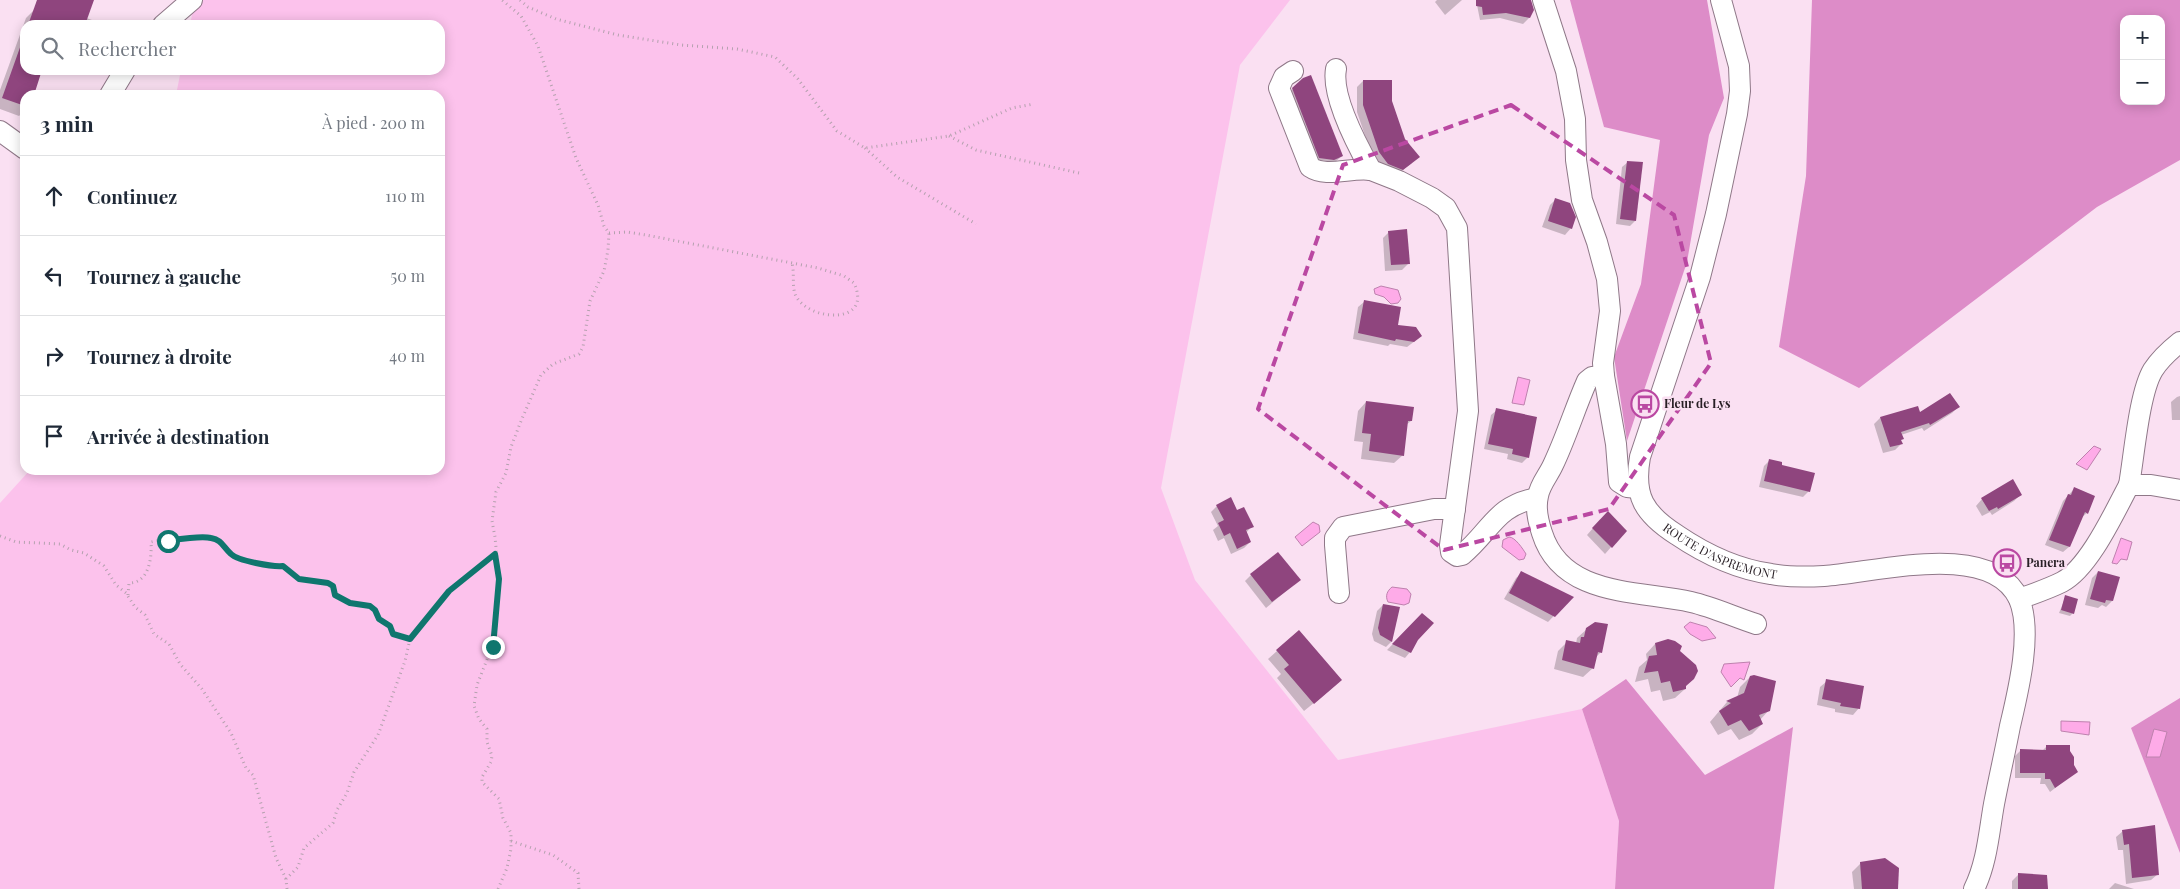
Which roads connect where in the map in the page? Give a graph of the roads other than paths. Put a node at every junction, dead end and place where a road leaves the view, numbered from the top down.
1 (192, 0) edge
2 (1543, 0) edge
3 (1721, 0) edge
4 (169, 20) edge
5 (1336, 69) dead end
6 (1293, 72) dead end
7 (122, 75) edge
8 (113, 90) edge
9 (0, 131) edge
10 (20, 145) edge
11 (1371, 170) junction
12 (2180, 342) edge
13 (1604, 376) junction
14 (2129, 486) junction
15 (1638, 488) junction
16 (2180, 490) edge
17 (1537, 498) junction
18 (1455, 509) junction
19 (1339, 593) dead end
20 (2019, 599) junction
21 (1756, 624) dead end
22 (1974, 889) edge

1 - 4 street
2 - 13 street
3 - 15 street, ROUTE D'ASPREMONT
5 - 11 street
6 - 11 street
7 - 8 street
9 - 10 street
11 - 18 street
12 - 14 street
13 - 15 street
13 - 17 street
14 - 16 street
14 - 20 street
15 - 20 street, ROUTE D'ASPREMONT
17 - 18 street
17 - 21 street
18 - 19 street
20 - 22 street, ROUTE D'ASPREMONT

